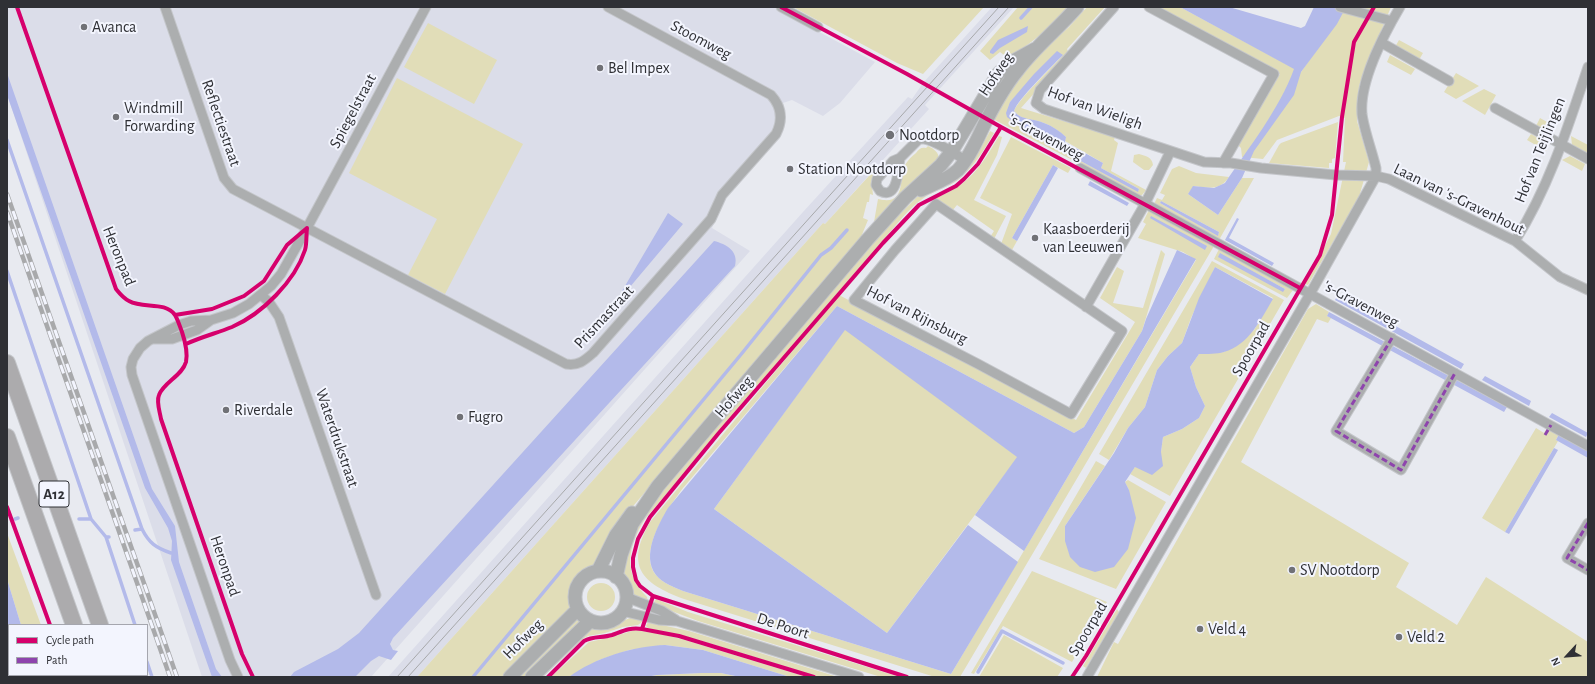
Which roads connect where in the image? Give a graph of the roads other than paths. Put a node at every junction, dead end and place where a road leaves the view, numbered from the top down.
1 (165, 7) edge
2 (426, 7) edge
3 (608, 7) edge
4 (781, 7) edge
5 (1078, 7) edge
6 (1114, 7) edge
7 (1149, 7) edge
8 (1340, 7) edge
9 (1400, 7) edge
10 (1392, 20) junction
11 (818, 27) dead end
12 (1382, 43) junction
13 (1035, 49) junction
14 (1588, 67) edge
15 (1449, 80) dead end
16 (777, 102) joint
17 (1494, 108) dead end
18 (1562, 145) junction
19 (952, 151) junction
20 (1170, 152) junction
21 (900, 158) dead end
22 (1588, 159) edge
23 (965, 160) junction
24 (1227, 163) junction
25 (1080, 168) dead end
26 (1376, 176) junction
27 (905, 198) junction
28 (1145, 204) junction
29 (307, 228) junction
30 (1515, 241) junction
31 (1588, 290) edge
32 (1310, 294) junction
33 (261, 296) junction
34 (1086, 308) junction
35 (1391, 340) junction
36 (7, 363) edge
37 (1454, 375) junction
38 (7, 437) edge
39 (1588, 446) edge
40 (658, 486) junction
41 (1588, 523) edge
42 (1588, 570) edge
43 (598, 571) junction
44 (616, 577) junction
45 (376, 595) dead end
46 (626, 597) junction
47 (578, 609) junction
48 (622, 611) junction
49 (590, 621) junction
50 (677, 621) junction
51 (74, 624) edge
52 (100, 624) edge
53 (238, 677) edge
54 (510, 677) edge
55 (532, 677) edge
56 (859, 677) edge
57 (1087, 677) edge

1 - 29 street, Reflectiestraat
2 - 29 street, Spiegelstraat
3 - 16 street, Stoomweg
4 - 11 street
5 - 13 main road, Hofweg
6 - 20 street, Hof van Wieligh
7 - 24 street
8 - 10 street
9 - 10 street
10 - 12 street
12 - 15 street
12 - 26 street
13 - 19 main road, Hofweg
13 - 23 main road, Hofweg
14 - 18 street, Hof van Teijlingen
16 - 29 street, Prismastraat
17 - 18 street
18 - 22 street
18 - 30 street, Hof van Teijlingen
19 - 21 street
19 - 23 street
19 - 27 main road, Hofweg
20 - 24 street, Hof van Wieligh
20 - 28 street
23 - 27 main road, Hofweg
24 - 26 street, Hof van Wieligh
25 - 28 street, 's-Gravenweg
26 - 30 street, Laan van 's-Gravenhout
26 - 32 street
27 - 40 main road, Hofweg
28 - 32 street, 's-Gravenweg
28 - 34 street
29 - 33 street, Spiegelstraat
30 - 31 street, Laan van 's-Gravenhout
32 - 35 street, 's-Gravenweg
32 - 57 street
33 - 45 street, Waterdrukstraat
33 - 53 street, Spiegelstraat
34 - 34 street, Hof van Rijnsburg
35 - 37 street, 's-Gravenweg
35 - 37 street
36 - 52 highway, A12
37 - 39 street, 's-Gravenweg
38 - 51 highway, A12
40 - 43 main road, Hofweg
40 - 44 main road, Hofweg
41 - 42 street
43 - 44 main road
43 - 47 main road
44 - 46 main road
46 - 48 main road
46 - 50 street, De Poort
47 - 49 main road
47 - 54 main road, Hofweg
48 - 49 main road
48 - 50 street, De Poort
49 - 55 main road, Hofweg
50 - 56 street, De Poort

